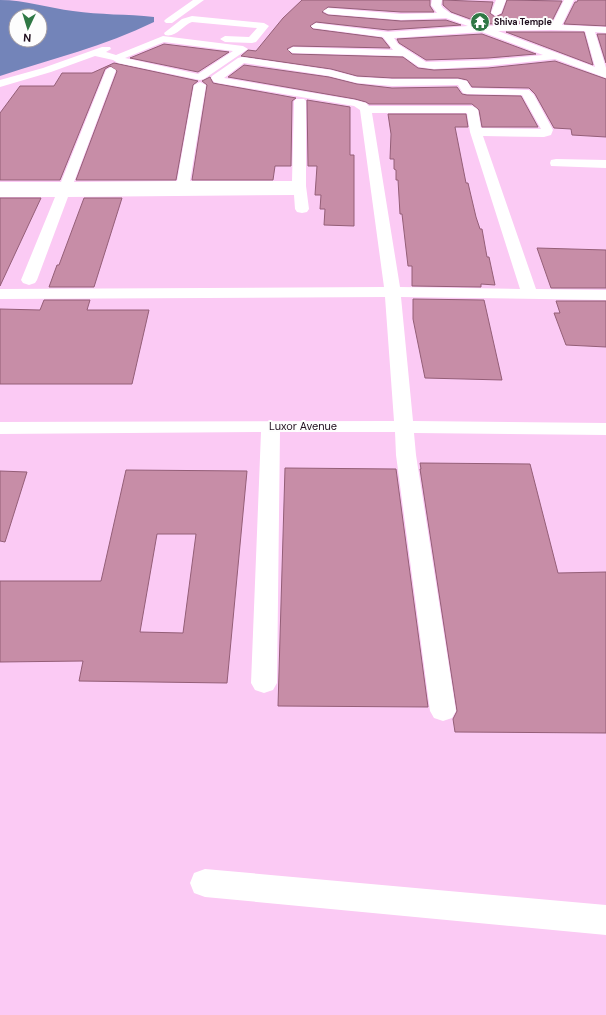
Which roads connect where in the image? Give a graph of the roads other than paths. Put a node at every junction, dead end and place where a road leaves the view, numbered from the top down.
1 (199, 0) edge
2 (338, 0) edge
3 (438, 0) edge
4 (501, 0) edge
5 (569, 0) edge
6 (328, 11) junction
7 (496, 13) dead end
8 (447, 15) junction
9 (316, 26) junction
10 (556, 27) junction
11 (485, 28) junction
12 (589, 28) junction
13 (606, 30) edge
14 (169, 33) junction
15 (387, 35) junction
16 (113, 47) dead end
17 (94, 53) junction
18 (405, 53) junction
19 (557, 56) junction
20 (487, 63) junction
21 (114, 64) junction
22 (604, 74) edge
23 (491, 75) dead end
24 (0, 84) edge
25 (200, 85) dead end
26 (467, 91) junction
27 (300, 101) dead end
28 (366, 109) junction
29 (472, 110) junction
30 (476, 132) junction
31 (556, 163) dead end
32 (606, 164) edge
33 (183, 185) junction
34 (0, 186) edge
35 (299, 188) junction
36 (65, 190) junction
37 (0, 193) edge
38 (302, 209) dead end
39 (29, 280) dead end
40 (393, 292) junction
41 (0, 294) edge
42 (530, 294) junction
43 (606, 295) edge
44 (271, 426) junction
45 (404, 427) junction
46 (0, 428) edge
47 (606, 429) edge
48 (264, 683) dead end
49 (442, 711) dead end
50 (206, 883) dead end
51 (606, 920) edge

1 - 14 street
2 - 6 street
3 - 8 street
4 - 7 street
5 - 10 street
6 - 8 street
6 - 9 street
8 - 11 street
9 - 15 street
9 - 18 street
10 - 11 street
10 - 12 street
11 - 15 street
11 - 19 street
12 - 13 street
12 - 22 street
14 - 14 street
15 - 18 street
16 - 17 street
17 - 21 street
17 - 24 street
18 - 20 street
19 - 20 street
19 - 22 street
20 - 23 street
21 - 21 street
21 - 36 street
25 - 33 street
26 - 28 street
26 - 29 street
26 - 30 street
27 - 35 street
28 - 29 street
28 - 40 street
29 - 30 street
30 - 42 street
31 - 32 street
33 - 35 street
33 - 36 street
34 - 36 street
35 - 36 street
35 - 38 street
36 - 37 street
36 - 39 street
40 - 41 street
40 - 42 street
40 - 45 street
42 - 43 street
44 - 45 street, Luxor Avenue
44 - 46 street, Luxor Avenue
44 - 48 street
45 - 47 street, Luxor Avenue
45 - 49 street
50 - 51 street

